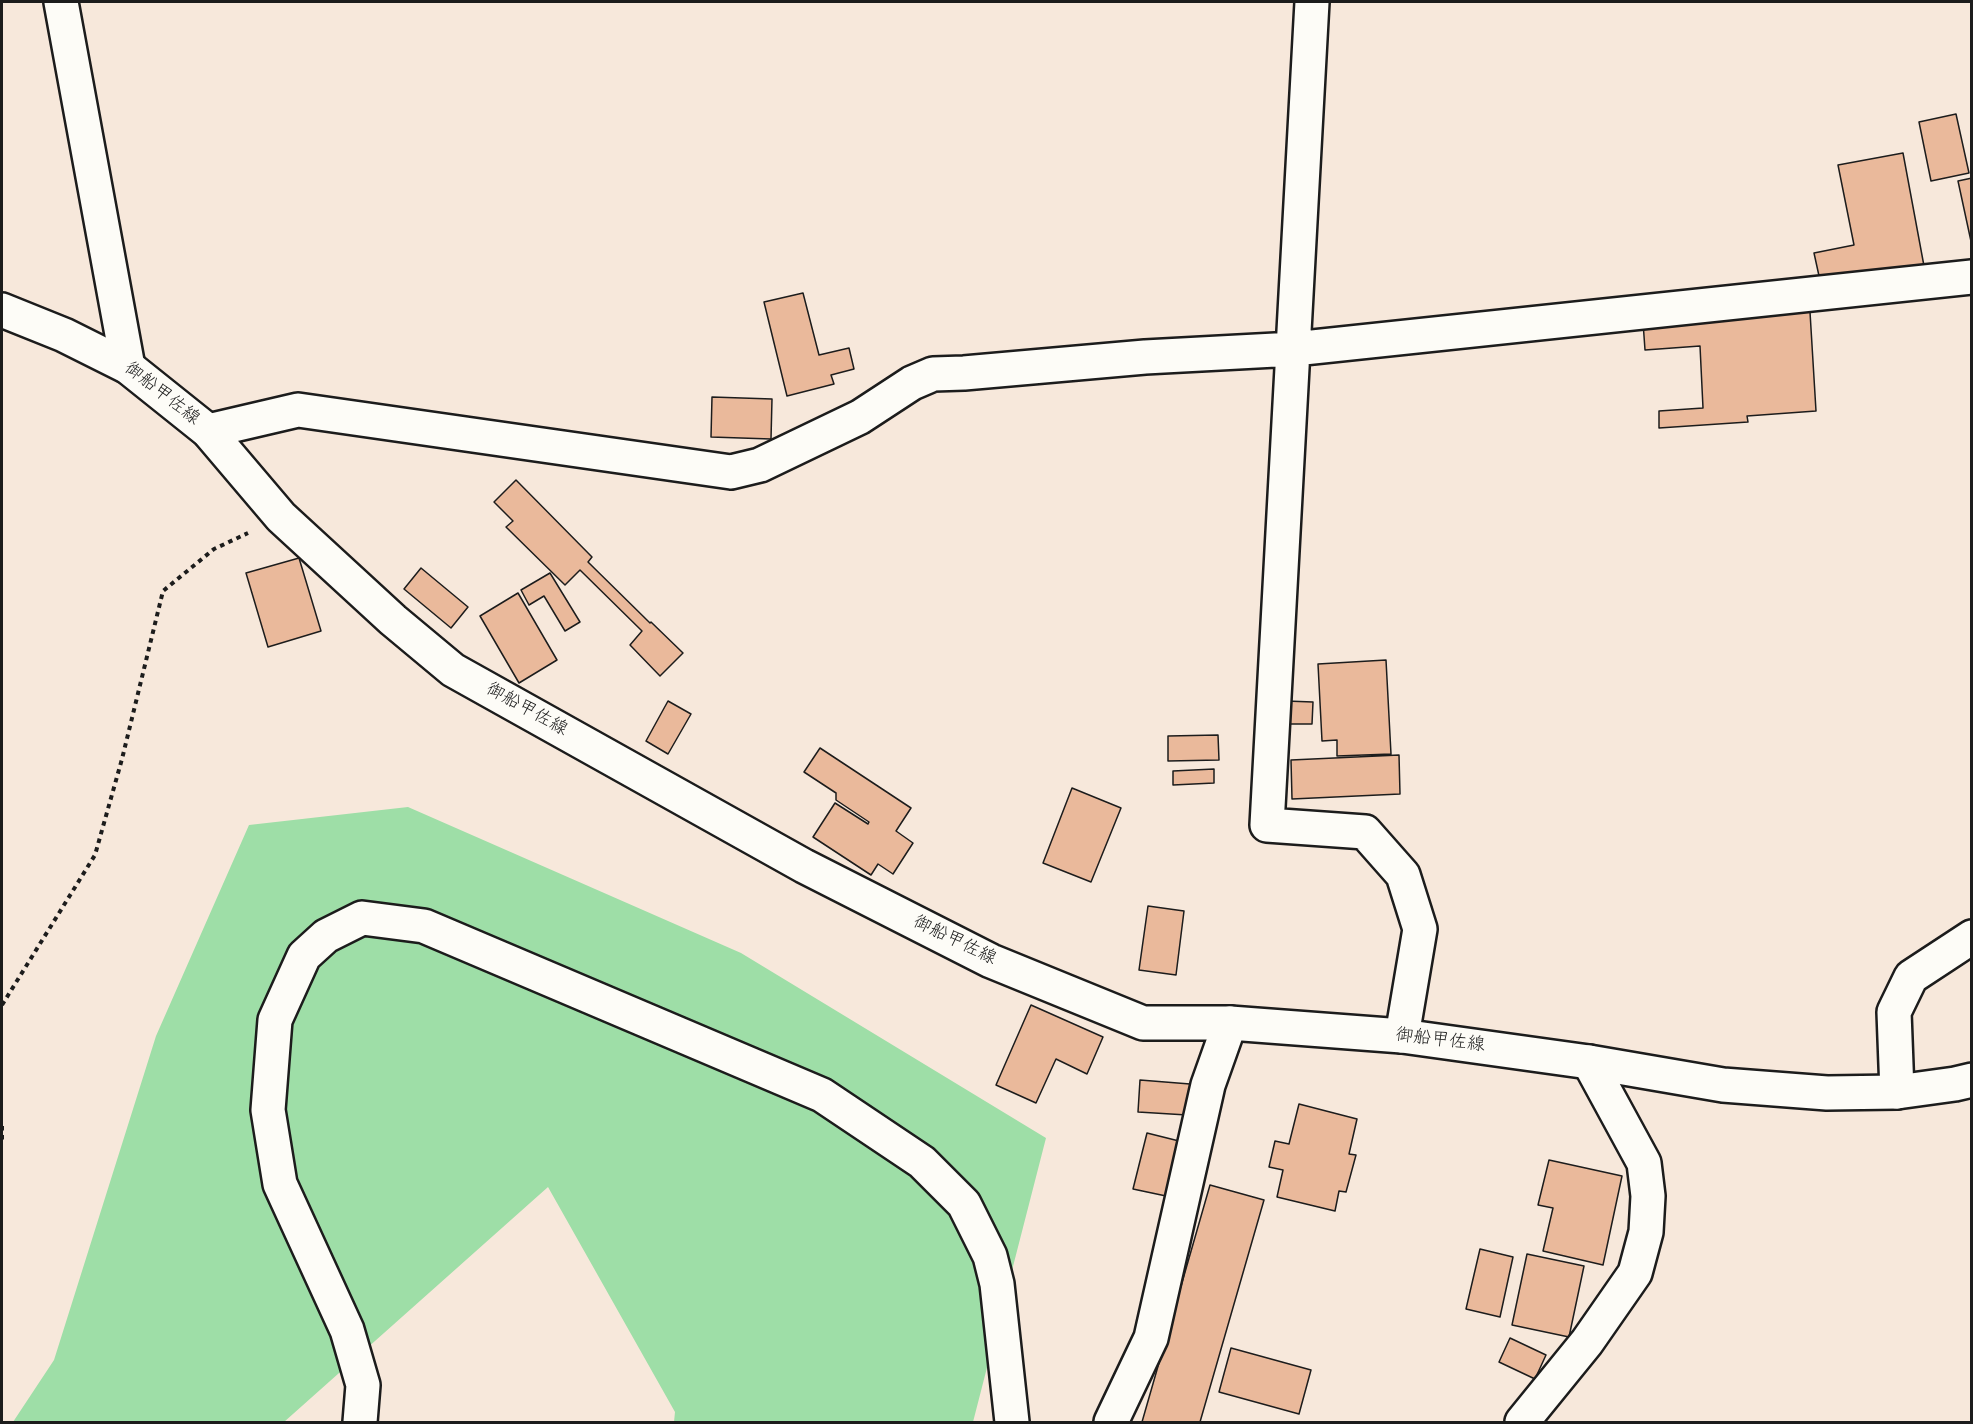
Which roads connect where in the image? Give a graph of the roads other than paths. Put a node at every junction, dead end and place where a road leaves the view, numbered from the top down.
1 (61, 2) edge
2 (1312, 2) edge
3 (1971, 277) edge
4 (2, 310) edge
5 (1294, 349) junction
6 (128, 367) junction
7 (208, 431) junction
8 (1971, 938) edge
9 (1230, 1023) junction
10 (1402, 1036) junction
11 (1589, 1062) junction
12 (1971, 1080) edge
13 (1897, 1092) junction
14 (360, 1422) edge
15 (1012, 1422) edge
16 (1111, 1422) edge
17 (1522, 1422) edge

1 - 6 street
2 - 5 street
3 - 5 street
4 - 6 street, 御船甲佐線
5 - 7 street
5 - 10 street
6 - 7 street, 御船甲佐線
7 - 9 street, 御船甲佐線
8 - 13 street
9 - 10 street, 御船甲佐線
9 - 16 street
10 - 11 street, 御船甲佐線
11 - 13 street, 御船甲佐線
11 - 17 street
12 - 13 street, 御船甲佐線
14 - 15 street

